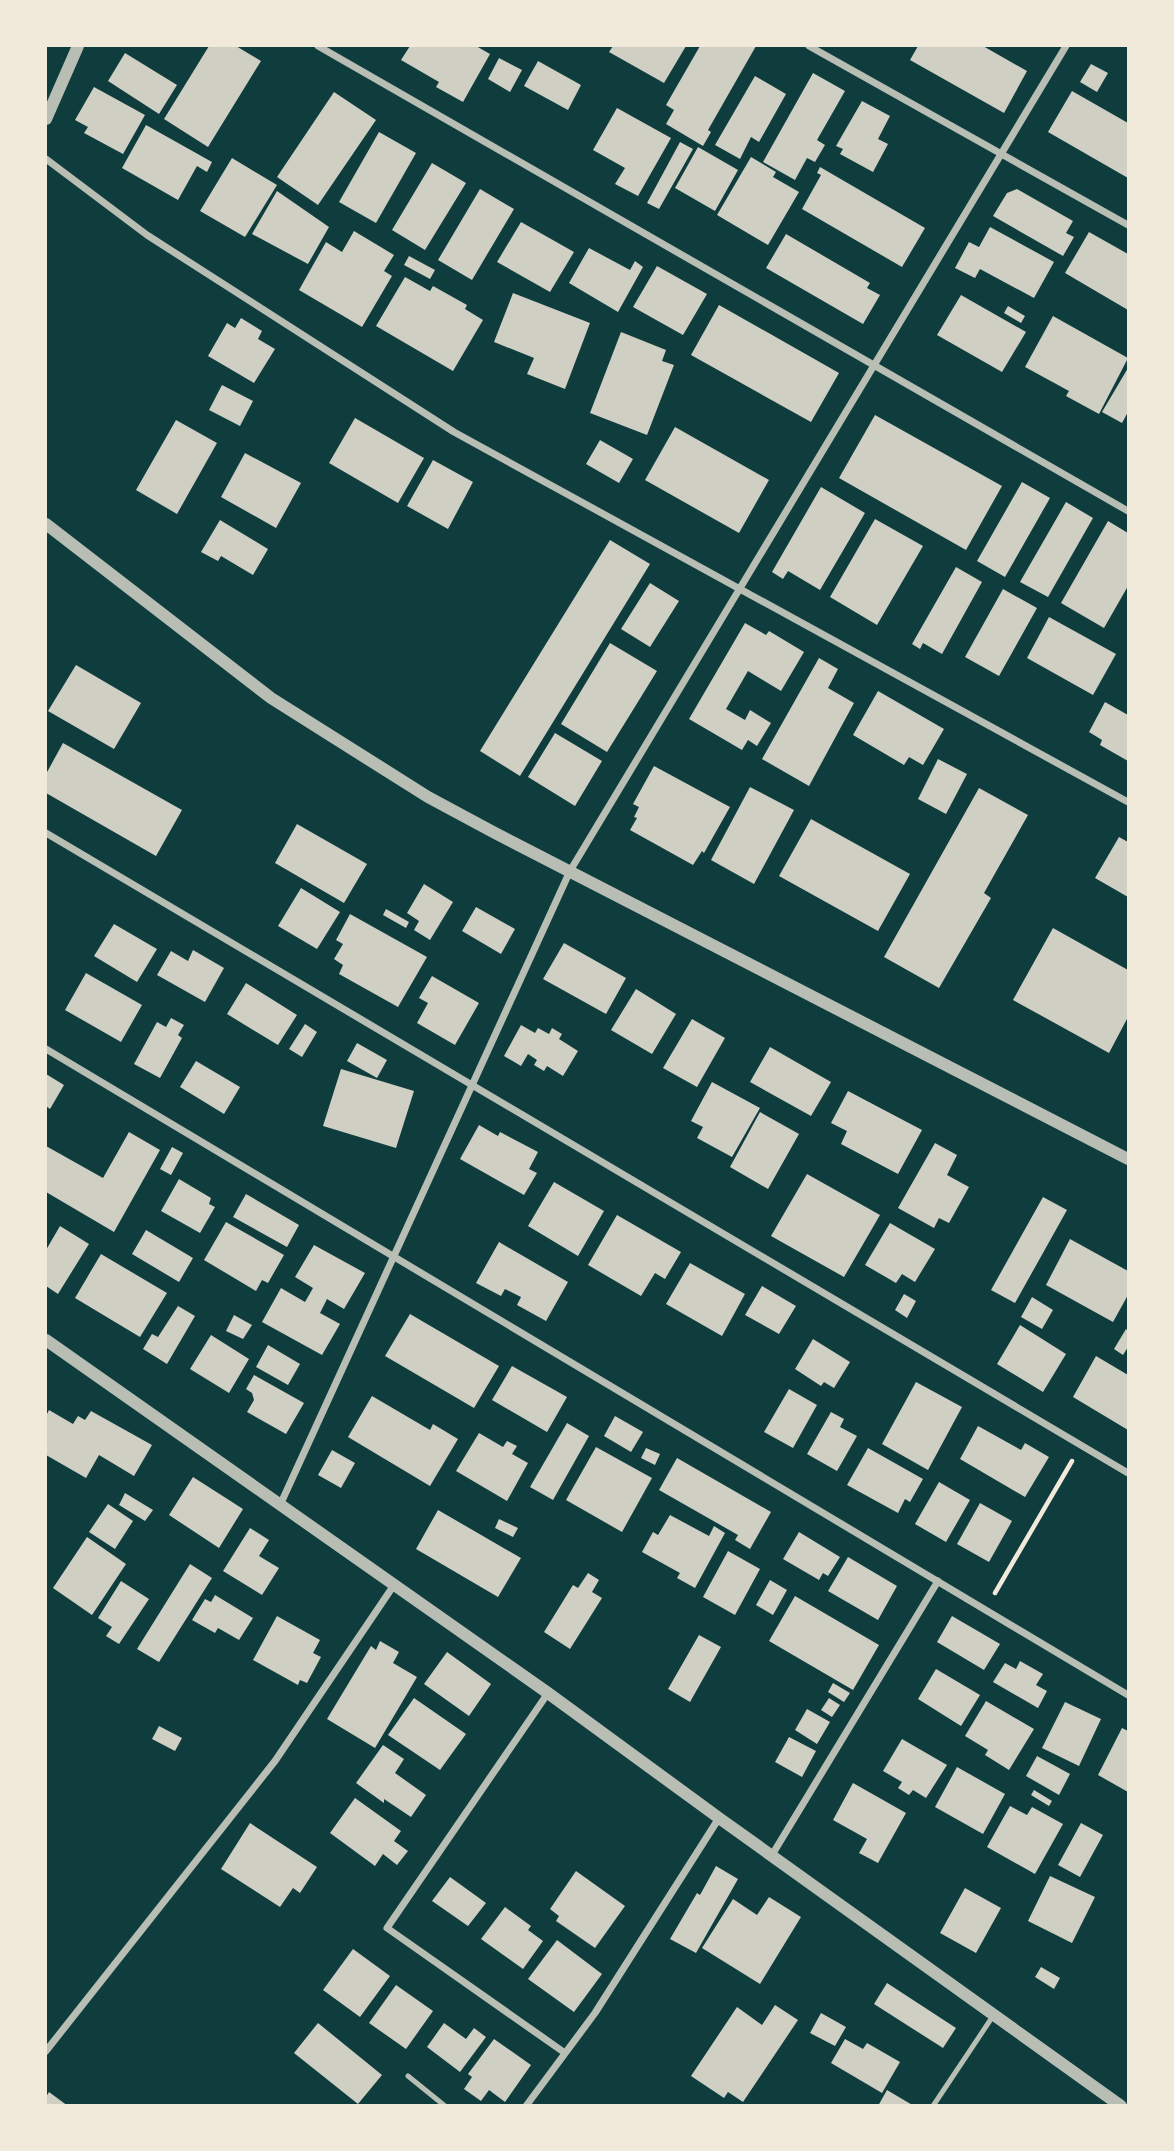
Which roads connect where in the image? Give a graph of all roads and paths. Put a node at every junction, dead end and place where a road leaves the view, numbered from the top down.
1 (78, 46) edge
2 (318, 46) edge
3 (809, 46) edge
4 (1066, 46) edge
5 (46, 119) edge
6 (1001, 154) junction
7 (46, 159) edge
8 (1129, 225) edge
9 (873, 365) junction
10 (1129, 511) edge
11 (46, 524) edge
12 (739, 587) junction
13 (1129, 802) edge
14 (46, 832) edge
15 (570, 872) junction
16 (46, 1049) edge
17 (471, 1084) junction
18 (1129, 1159) edge
19 (393, 1256) junction
20 (46, 1340) edge
21 (1081, 1445) junction
22 (1129, 1474) edge
23 (281, 1503) junction
24 (938, 1581) junction
25 (394, 1585) junction
26 (986, 1610) junction
27 (548, 1693) junction
28 (1129, 1695) edge
29 (719, 1818) junction
30 (772, 1856) junction
31 (993, 2015) junction
32 (46, 2050) edge
33 (565, 2053) junction
34 (408, 2076) dead end
35 (445, 2105) edge
36 (526, 2105) edge
37 (933, 2105) edge
38 (1121, 2105) edge

1 - 5 street
2 - 9 street
3 - 6 street
4 - 6 street
6 - 8 street
6 - 9 street
7 - 12 street
9 - 10 street
9 - 12 street
11 - 15 street
12 - 13 street
12 - 15 street
14 - 17 street
15 - 17 street
15 - 18 street
16 - 19 street
17 - 19 street
17 - 21 street
19 - 23 street
19 - 24 street
20 - 23 street
21 - 22 street
21 - 26 path
23 - 25 street
24 - 26 street
24 - 30 street
25 - 27 street
25 - 32 street
26 - 28 street
27 - 29 street
27 - 33 street
29 - 30 street
29 - 33 street
30 - 31 street
31 - 37 lane
31 - 38 street
33 - 36 street
34 - 35 lane

